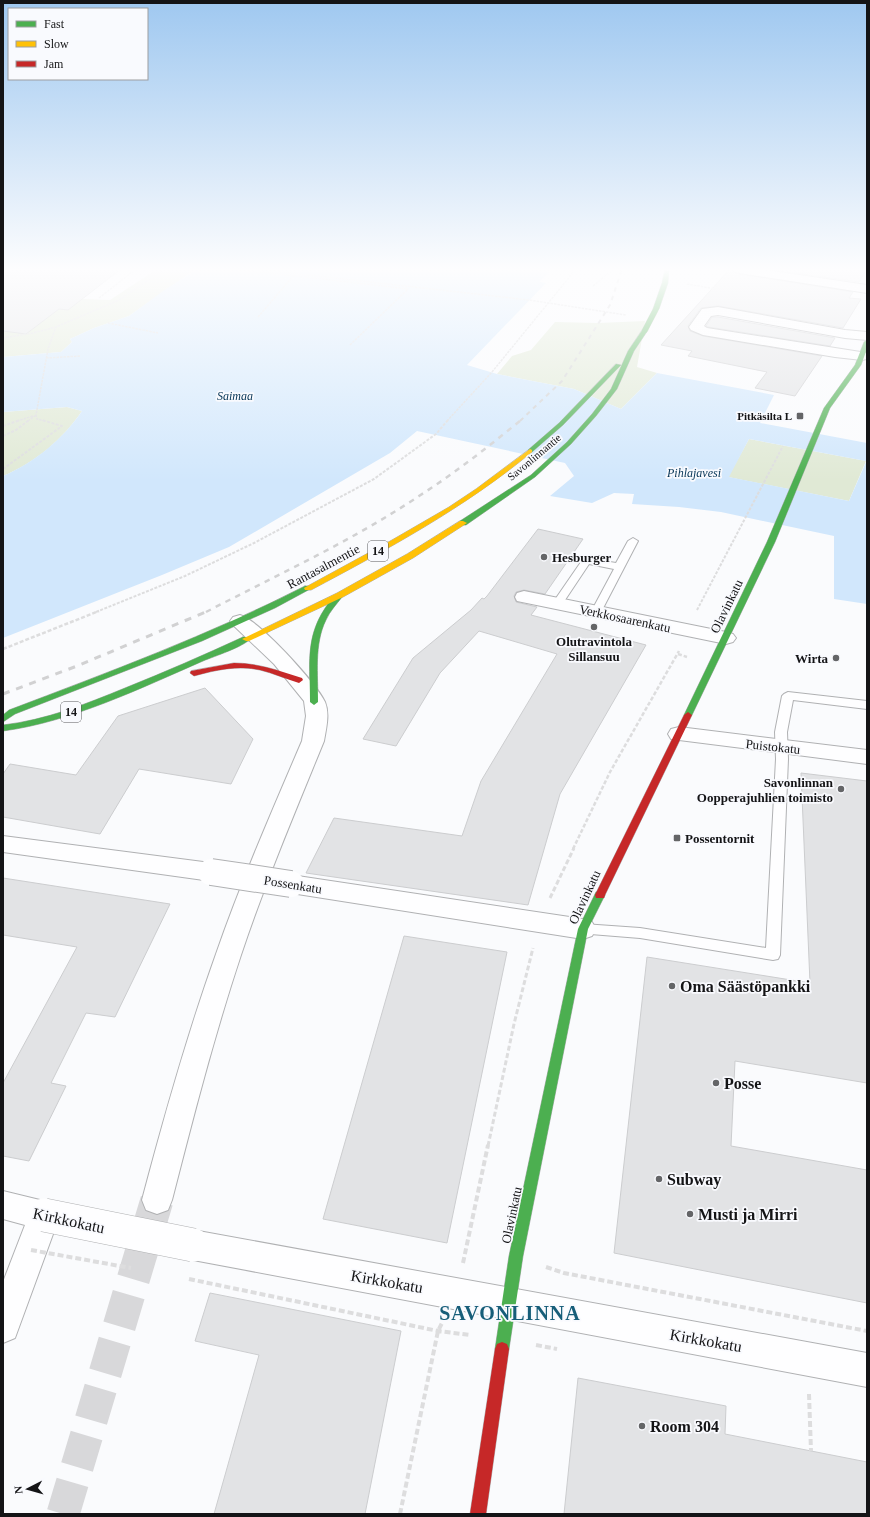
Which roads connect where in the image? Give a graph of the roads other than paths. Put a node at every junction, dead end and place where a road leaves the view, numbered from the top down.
1 (638, 340) edge
2 (753, 340) edge
3 (867, 342) edge
4 (631, 351) junction
5 (864, 356) edge
6 (633, 541) dead end
7 (620, 567) junction
8 (340, 594) junction
9 (524, 596) dead end
10 (557, 604) junction
11 (596, 612) junction
12 (240, 621) junction
13 (255, 634) junction
14 (726, 638) junction
15 (299, 680) junction
16 (136, 687) junction
17 (314, 702) junction
18 (867, 705) edge
19 (3, 719) edge
20 (3, 728) edge
21 (679, 734) junction
22 (782, 746) junction
23 (867, 757) edge
24 (3, 844) edge
25 (583, 928) junction
26 (157, 1200) tunnel mouth
27 (3, 1206) edge
28 (44, 1215) junction
29 (510, 1303) junction
30 (3, 1326) edge
31 (867, 1370) edge
32 (478, 1514) edge

1 - 4 main road, Savonlinnantie / 14, bridge
2 - 5 street
3 - 5 main road, Olavinkatu
4 - 8 main road, Savonlinnantie / 14
4 - 12 main road, Rantasalmentie / 14
5 - 14 main road, Olavinkatu
6 - 7 lane
7 - 10 lane
7 - 11 lane
8 - 13 main road, 14
8 - 17 main road
9 - 10 street, Verkkosaarenkatu
10 - 11 street, Verkkosaarenkatu
11 - 14 street, Verkkosaarenkatu
12 - 13 street
12 - 19 main road, Rantasalmentie / 14
13 - 15 street
13 - 16 main road, 14
14 - 21 main road, Olavinkatu
15 - 16 main road
15 - 17 street
16 - 20 main road, 14
17 - 26 street
18 - 22 lane
21 - 22 street, Puistokatu
21 - 25 main road, Olavinkatu
22 - 23 street, Puistokatu
22 - 25 lane
24 - 25 street, Possenkatu, bridge
25 - 29 main road, Olavinkatu
27 - 28 street, Kirkkokatu
28 - 29 street, Kirkkokatu, bridge
28 - 30 street
29 - 31 street, Kirkkokatu
29 - 32 main road, Olavinkatu

